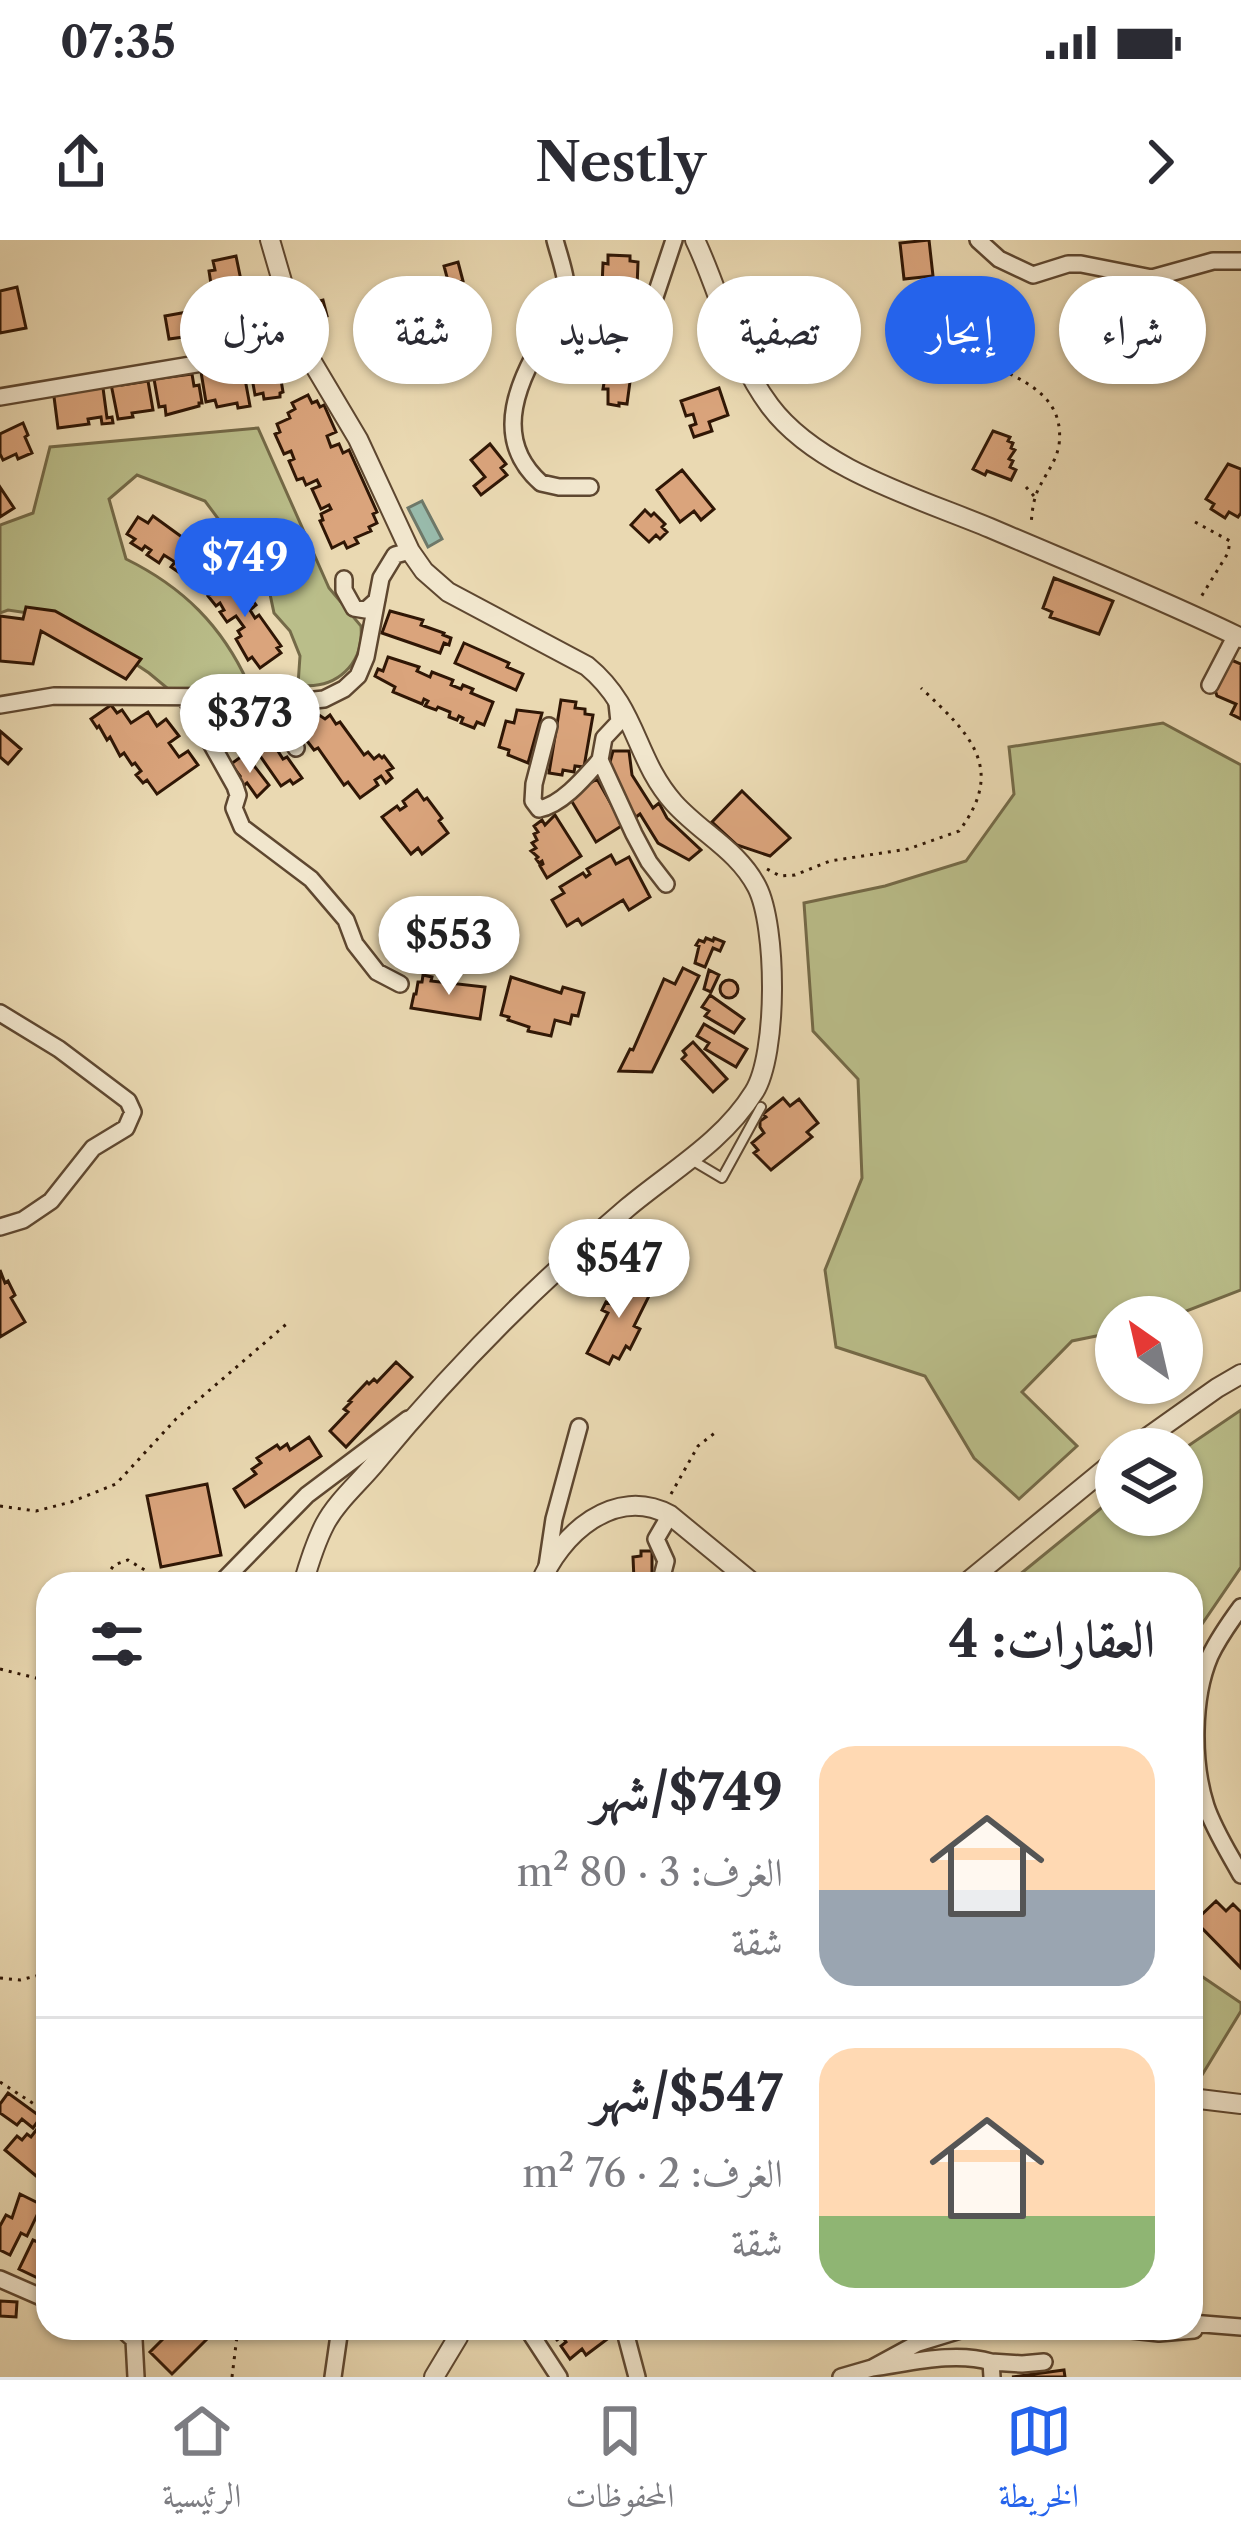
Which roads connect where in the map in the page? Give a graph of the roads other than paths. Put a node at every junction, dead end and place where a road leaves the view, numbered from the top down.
1 (270, 240) edge
2 (555, 240) edge
3 (674, 240) edge
4 (695, 240) edge
5 (977, 240) edge
6 (1241, 262) edge
7 (280, 276) edge
8 (662, 276) edge
9 (180, 367) edge
10 (326, 384) edge
11 (0, 397) edge
12 (590, 487) dead end
13 (410, 551) junction
14 (344, 579) dead end
15 (377, 600) junction
16 (1238, 636) edge
17 (1210, 685) dead end
18 (616, 694) junction
19 (184, 697) junction
20 (303, 701) junction
21 (0, 705) edge
22 (549, 726) dead end
23 (296, 748) dead end
24 (600, 760) junction
25 (666, 884) dead end
26 (400, 984) dead end
27 (0, 1013) edge
28 (761, 1107) dead end
29 (690, 1159) junction
30 (0, 1227) edge
31 (1241, 1374) edge
32 (416, 1414) junction
33 (579, 1426) dead end
34 (1161, 1428) edge
35 (1095, 1477) edge
36 (663, 1511) junction
37 (232, 1572) edge
38 (307, 1572) edge
39 (545, 1572) edge
40 (546, 1572) edge
41 (663, 1572) edge
42 (739, 1572) edge
43 (980, 1572) edge
44 (1241, 1607) edge
45 (1203, 1677) edge
46 (1203, 1792) edge
47 (1241, 1874) edge
48 (1203, 2099) edge
49 (1241, 2104) edge
50 (0, 2279) edge
51 (36, 2295) edge
52 (1241, 2326) edge
53 (1203, 2327) edge
54 (134, 2340) edge
55 (338, 2340) edge
56 (456, 2340) edge
57 (535, 2340) edge
58 (627, 2340) edge
59 (928, 2340) edge
60 (1044, 2362) dead end
61 (872, 2368) junction
62 (992, 2369) edge
63 (136, 2377) edge
64 (333, 2377) edge
65 (434, 2377) edge
66 (559, 2377) edge
67 (638, 2377) edge
68 (841, 2377) edge

1 - 7 street
2 - 12 street
3 - 8 street
4 - 16 street
5 - 6 street
9 - 11 street
10 - 13 street
13 - 15 street
13 - 18 street
14 - 15 street
15 - 20 street
16 - 17 street
18 - 24 street
18 - 29 street
19 - 20 street
19 - 21 street
19 - 26 street
20 - 23 street
22 - 24 street
24 - 25 street
27 - 30 street
28 - 29 lane
29 - 32 street
31 - 34 street
32 - 37 street
32 - 38 street
33 - 39 street
35 - 43 street
36 - 40 street
36 - 41 street
36 - 42 street
44 - 45 street
46 - 47 street
48 - 49 street
50 - 51 street
52 - 53 street
54 - 63 street
55 - 64 street
56 - 65 street
57 - 66 street
58 - 67 street
59 - 61 street
60 - 62 street
61 - 62 street
61 - 68 street

